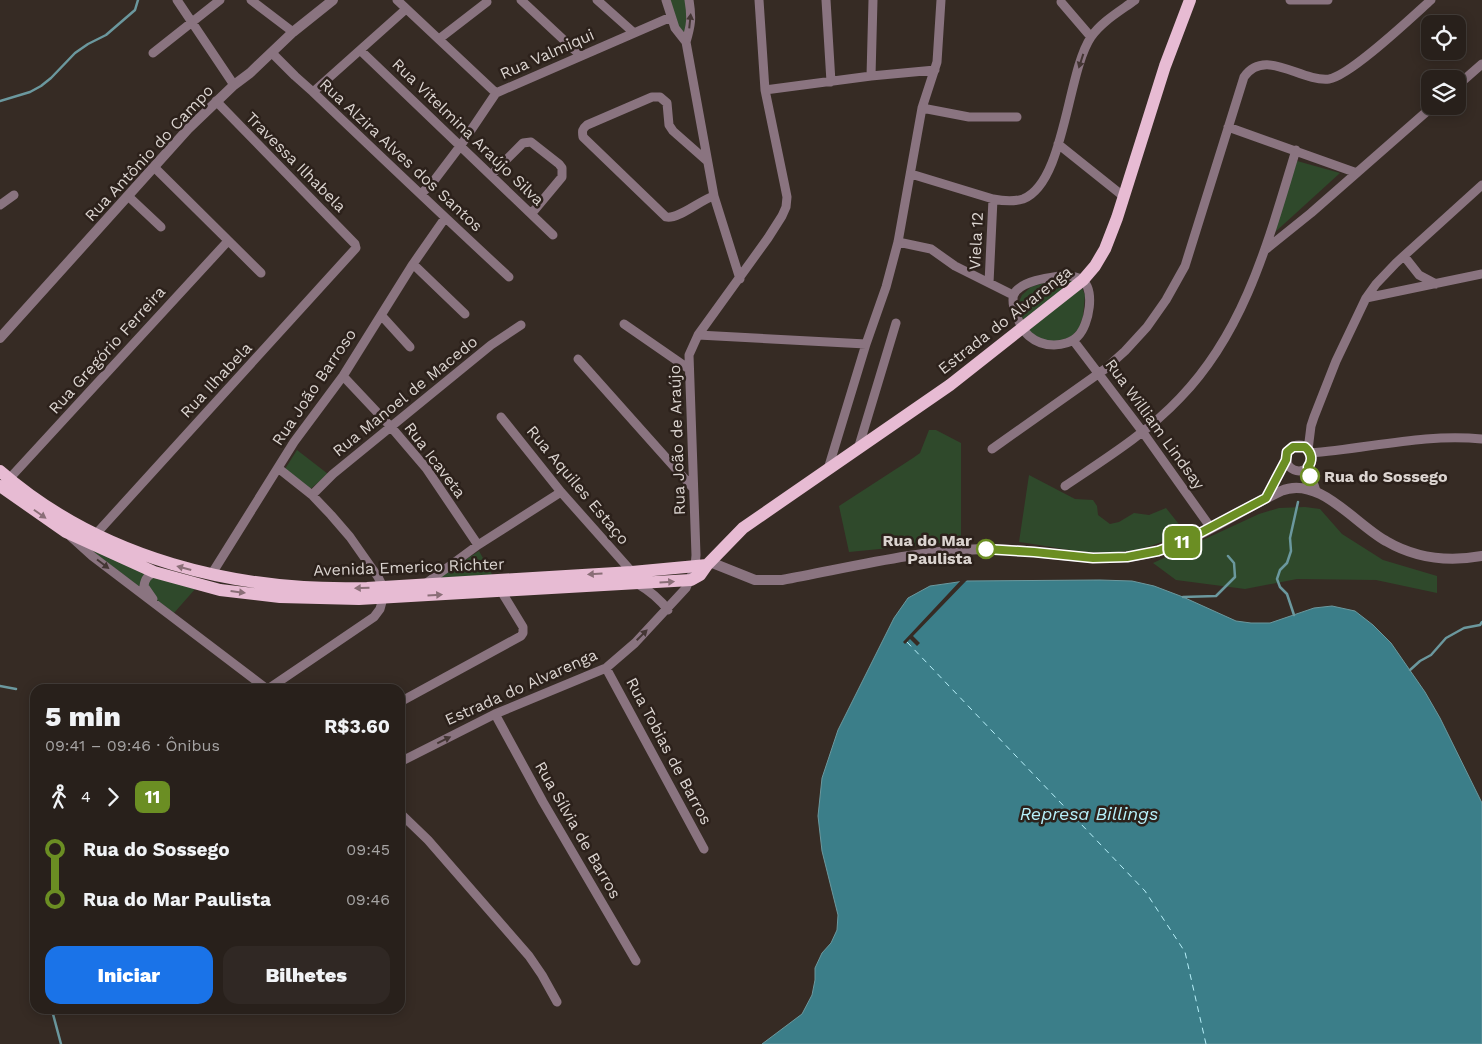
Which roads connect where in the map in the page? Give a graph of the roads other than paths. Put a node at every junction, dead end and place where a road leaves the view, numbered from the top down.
1 (177, 0) edge
2 (220, 0) edge
3 (251, 0) edge
4 (333, 0) edge
5 (397, 0) edge
6 (521, 0) edge
7 (597, 0) edge
8 (666, 0) edge
9 (689, 0) edge
10 (759, 0) edge
11 (826, 0) edge
12 (872, 0) edge
13 (941, 0) edge
14 (1135, 0) edge
15 (1190, 0) edge
16 (1290, 0) edge
17 (1328, 0) edge
18 (1431, 0) edge
19 (487, 2) dead end
20 (1061, 2) dead end
21 (406, 9) junction
22 (671, 17) junction
23 (191, 23) junction
24 (293, 32) junction
25 (633, 32) junction
26 (1091, 36) junction
27 (440, 39) junction
28 (686, 42) junction
29 (361, 51) junction
30 (153, 53) dead end
31 (272, 53) junction
32 (581, 56) junction
33 (1482, 64) edge
34 (935, 70) junction
35 (871, 76) junction
36 (1466, 78) edge
37 (831, 82) junction
38 (234, 85) junction
39 (765, 90) junction
40 (313, 92) junction
41 (496, 93) junction
42 (216, 102) junction
43 (922, 108) junction
44 (1423, 115) edge
45 (1017, 117) dead end
46 (1228, 127) junction
47 (1058, 144) junction
48 (461, 145) junction
49 (1296, 150) junction
50 (707, 161) junction
51 (154, 168) junction
52 (1357, 172) junction
53 (910, 174) junction
54 (491, 175) junction
55 (1482, 185) edge
56 (422, 194) junction
57 (14, 195) dead end
58 (128, 196) junction
59 (714, 196) junction
60 (1123, 196) junction
61 (993, 200) junction
62 (0, 204) edge
63 (532, 213) junction
64 (445, 218) junction
65 (160, 227) dead end
66 (553, 235) dead end
67 (228, 241) junction
68 (898, 242) junction
69 (355, 244) joint
70 (1265, 250) junction
71 (1404, 256) junction
72 (413, 264) junction
73 (260, 273) dead end
74 (1482, 274) edge
75 (509, 277) dead end
76 (740, 278) junction
77 (1083, 280) junction
78 (989, 283) junction
79 (1436, 284) junction
80 (1013, 295) junction
81 (1366, 298) junction
82 (465, 314) dead end
83 (382, 315) junction
84 (896, 323) dead end
85 (624, 324) dead end
86 (521, 325) dead end
87 (1022, 329) junction
88 (698, 335) junction
89 (0, 338) edge
90 (1074, 340) junction
91 (866, 344) junction
92 (410, 347) dead end
93 (578, 359) dead end
94 (689, 369) junction
95 (1100, 373) junction
96 (343, 376) junction
97 (501, 416) dead end
98 (1311, 426) junction
99 (391, 427) junction
100 (1142, 431) junction
101 (1482, 439) edge
102 (1297, 446) junction
103 (858, 449) junction
104 (992, 450) dead end
105 (1309, 458) junction
106 (1286, 460) junction
107 (278, 468) junction
108 (828, 470) junction
109 (3, 479) edge
110 (1066, 486) dead end
111 (693, 488) junction
112 (1316, 491) junction
113 (561, 492) junction
114 (312, 495) junction
115 (1266, 498) junction
116 (1211, 528) junction
117 (66, 532) junction
118 (94, 534) junction
119 (478, 545) junction
120 (1482, 556) edge
121 (704, 565) junction
122 (154, 572) junction
123 (632, 572) junction
124 (211, 575) junction
125 (691, 580) junction
126 (424, 584) junction
127 (638, 584) junction
128 (501, 591) junction
129 (383, 593) junction
130 (159, 607) junction
131 (668, 610) junction
132 (606, 668) junction
133 (260, 684) edge
134 (274, 684) edge
135 (405, 699) edge
136 (495, 714) junction
137 (405, 759) edge
138 (405, 818) edge
139 (704, 849) dead end
140 (636, 961) dead end
141 (557, 1002) dead end

1 - 23 street
2 - 23 street
3 - 24 street
4 - 24 street, Rua Antônio do Campo
5 - 21 street
6 - 32 street
7 - 25 street
8 - 22 street
28 -> 9 street
10 - 39 street, Rua João de Araújo
11 - 37 street
12 - 35 street
13 - 34 street
14 - 26 street
15 - 60 main road, Estrada do Alvarenga
16 - 17 street
18 - 46 street
19 - 27 street
20 - 26 street
21 - 27 street
21 - 29 street
22 - 25 street, Rua Valmiqui
22 - 28 street
23 - 30 street
23 - 38 street
24 - 31 street, Rua Antônio do Campo
25 - 32 street, Rua Valmiqui
26 -> 47 street
27 - 41 street
28 - 50 street
29 - 40 street
29 - 48 street, Rua Vitelmina Araújo Silva
31 - 38 street, Rua Antônio do Campo
31 - 40 street, Rua Alzira Alves dos Santos
32 - 41 street, Rua Valmiqui
33 - 36 street
34 - 35 street
34 - 43 street
35 - 37 street
37 - 39 street
38 - 42 street, Rua Antônio do Campo
39 - 76 street, Rua João de Araújo
40 - 56 street, Rua Alzira Alves dos Santos
41 - 48 street, Rua Valmiqui
42 - 51 street, Rua Antônio do Campo
42 - 69 street, Travessa Ilhabela
43 - 45 street
43 - 53 street
44 - 52 street
46 - 49 street
46 - 95 street
47 - 60 street
47 - 61 street
48 - 54 street, Rua Vitelmina Araújo Silva
48 - 56 street, Rua Valmiqui
49 - 52 street
49 - 70 street
50 - 59 street
50 - 59 street
51 - 58 street, Rua Antônio do Campo
51 - 67 street
52 - 70 street
53 - 61 street
53 - 68 street
54 - 63 street, Rua Vitelmina Araújo Silva
54 - 63 street
55 - 71 street
56 - 64 street, Rua Alzira Alves dos Santos
57 - 62 street
58 - 65 street
58 - 89 street, Rua Antônio do Campo
59 - 76 street
60 - 77 main road, Estrada do Alvarenga
61 - 78 street, Viela 12
63 - 66 street, Rua Vitelmina Araújo Silva
64 - 72 street, Rua João Barroso
64 - 75 street, Rua Alzira Alves dos Santos
67 - 73 street
67 - 109 street, Rua Gregório Ferreira
68 - 78 street
68 - 91 street
69 - 118 street, Rua Ilhabela
70 - 100 street
71 - 79 street
71 - 81 street
72 - 82 street
72 - 83 street, Rua João Barroso
74 - 79 street
76 - 88 street, Rua João de Araújo
77 - 80 street
77 - 87 main road, Estrada do Alvarenga
77 - 90 street
78 - 80 street
79 - 81 street
80 - 87 street
81 - 98 street
83 - 92 street
83 - 96 street, Rua João Barroso
84 - 103 street
85 - 94 street
86 - 99 street, Rua Manoel de Macedo
87 - 90 street
87 - 103 main road, Estrada do Alvarenga
88 - 91 street
88 - 94 street, Rua João de Araújo
90 - 95 street, Rua William Lindsay
91 - 108 street
93 - 111 street
94 - 111 street, Rua João de Araújo
95 - 100 street, Rua William Lindsay
95 - 104 street
96 - 99 street, Rua Icaveta
96 - 107 street, Rua João Barroso
97 - 113 street, Rua Aquiles Estaço
98 - 102 street
98 - 105 street
99 - 114 street, Rua Manoel de Macedo
99 - 119 street, Rua Icaveta
100 - 110 street
100 - 116 street, Rua William Lindsay
101 - 105 street
102 - 105 street
102 - 106 street
103 - 108 main road, Estrada do Alvarenga
105 - 106 street
105 - 112 street
106 - 115 street
107 - 114 street
107 - 124 street, Rua João Barroso
108 - 121 main road, Estrada do Alvarenga
109 -> 117 main road, Avenida Emerico Richter
109 - 118 main road, Avenida Emerico Richter
111 - 121 street, Rua João de Araújo
112 - 115 street
112 - 120 street
113 - 119 street
113 - 123 street, Rua Aquiles Estaço
114 - 129 street
115 - 116 street
116 - 121 street
117 - 122 main road, Avenida Emerico Richter
117 -> 130 street
124 -> 118 main road, Avenida Emerico Richter
119 - 126 street
121 - 123 main road, Avenida Emerico Richter
121 - 125 main road, Estrada do Alvarenga
122 -> 129 main road, Avenida Emerico Richter
122 - 130 street
123 -> 126 main road, Avenida Emerico Richter
129 -> 124 main road, Avenida Emerico Richter
127 -> 125 main road, Avenida Emerico Richter
125 - 131 street, Estrada do Alvarenga
126 - 129 main road, Avenida Emerico Richter
127 - 128 main road, Avenida Emerico Richter
127 - 131 street
129 -> 128 main road, Avenida Emerico Richter
128 - 135 street
129 - 134 street
130 - 133 street
132 -> 131 street, Estrada do Alvarenga
132 - 136 street, Estrada do Alvarenga
132 - 139 street, Rua Tobias de Barros
137 -> 136 street, Estrada do Alvarenga
136 - 140 street, Rua Sílvia de Barros
138 - 141 street

